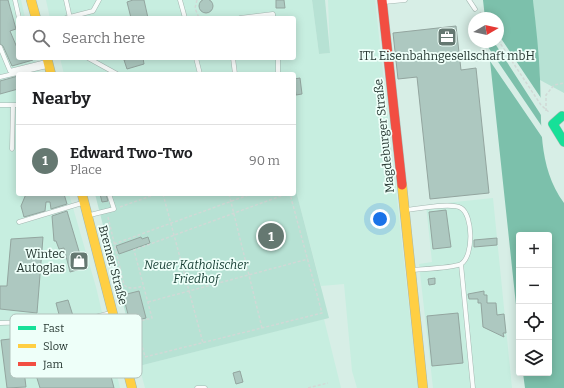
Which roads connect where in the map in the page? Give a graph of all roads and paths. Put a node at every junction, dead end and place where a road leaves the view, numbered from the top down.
1 (15, 0) edge
2 (31, 0) edge
3 (66, 0) edge
4 (99, 0) edge
5 (180, 0) edge
6 (197, 0) edge
7 (405, 0) edge
8 (469, 0) edge
9 (382, 1) edge
10 (475, 9) dead end
11 (19, 16) edge
12 (35, 16) edge
13 (69, 16) edge
14 (76, 16) edge
15 (184, 16) edge
16 (198, 16) edge
17 (256, 16) edge
18 (273, 16) edge
19 (0, 47) edge
20 (503, 48) edge
21 (92, 60) edge
22 (196, 60) edge
23 (234, 60) edge
24 (278, 60) edge
25 (49, 65) edge
26 (20, 72) edge
27 (113, 72) edge
28 (200, 72) edge
29 (235, 72) edge
30 (278, 72) edge
31 (16, 73) edge
32 (0, 77) edge
33 (564, 83) edge
34 (541, 104) dead end
35 (0, 105) edge
36 (16, 106) edge
37 (13, 107) junction
38 (546, 111) dead end
39 (562, 116) dead end
40 (16, 141) edge
41 (12, 142) junction
42 (564, 142) edge
43 (12, 150) dead end
44 (111, 196) edge
45 (150, 196) edge
46 (164, 196) edge
47 (229, 196) edge
48 (246, 196) edge
49 (281, 196) edge
50 (291, 196) edge
51 (83, 198) edge
52 (230, 202) junction
53 (114, 209) junction
54 (404, 210) junction
55 (106, 211) junction
56 (234, 214) junction
57 (88, 216) junction
58 (19, 222) dead end
59 (171, 223) junction
60 (174, 235) junction
61 (114, 244) junction
62 (308, 259) junction
63 (461, 264) junction
64 (410, 271) junction
65 (249, 275) junction
66 (143, 286) junction
67 (189, 291) junction
68 (148, 302) junction
69 (113, 313) joint
70 (109, 314) edge
71 (142, 320) edge
72 (0, 323) edge
73 (10, 323) edge
74 (262, 328) junction
75 (203, 343) junction
76 (142, 346) edge
77 (129, 378) edge
78 (328, 383) dead end
79 (132, 388) edge
80 (197, 388) edge
81 (205, 388) edge
82 (308, 388) edge
83 (423, 388) edge
84 (473, 388) edge

1 - 11 lane
2 - 12 street
3 - 13 lane
4 - 14 lane
5 - 15 lane
6 - 16 path
7 - 9 lane
8 - 10 lane
9 - 54 street, Magdeburger Straße
17 - 18 lane
19 - 25 lane
20 - 34 path
21 - 27 lane
22 - 28 lane
23 - 29 lane
24 - 30 lane
25 - 26 lane
31 - 32 lane
33 - 38 path
35 - 37 lane
36 - 37 lane
37 - 41 lane
39 - 42 street
40 - 41 lane
41 - 43 lane
44 - 53 lane
45 - 53 path
46 - 59 path
47 - 52 path
48 - 52 path
49 - 56 path
50 - 62 path
51 - 57 street, Bremer Straße
51 - 58 lane
52 - 56 path
52 - 59 path
53 - 55 lane
54 - 63 lane
54 - 64 street, Magdeburger Straße
55 - 57 lane
55 - 61 path
56 - 60 path
56 - 65 path
57 - 69 street, Bremer Straße
59 - 60 path
59 - 61 path
60 - 66 path
60 - 67 path
61 - 66 path
62 - 65 path
62 - 74 path
63 - 64 lane
63 - 84 lane
64 - 83 street, Magdeburger Straße
65 - 67 path
65 - 74 path
66 - 68 path
67 - 68 path
67 - 75 path
68 - 71 path
69 - 70 lane
72 - 73 lane
74 - 75 path
75 - 76 path
77 - 79 street, Bremer Straße
78 - 82 path
80 - 81 lane

